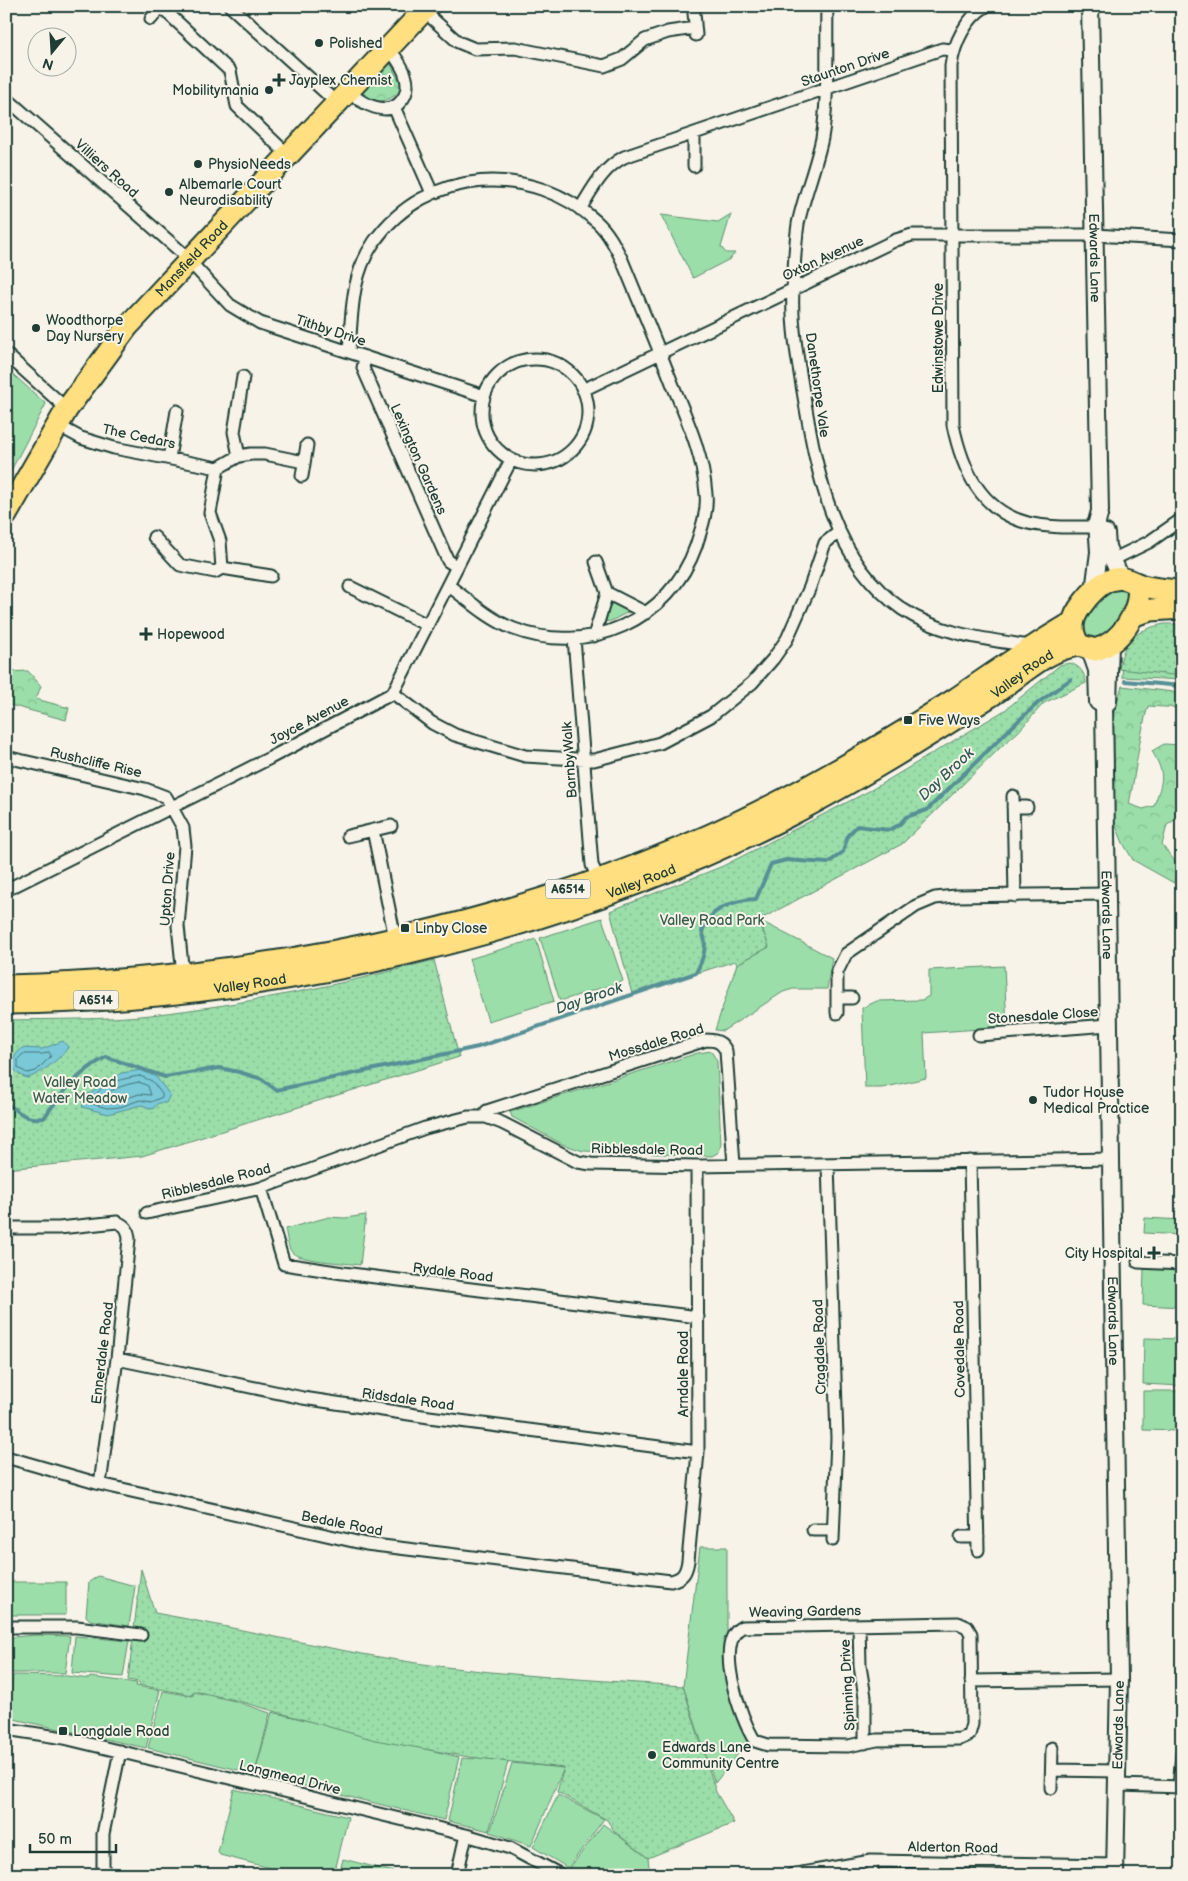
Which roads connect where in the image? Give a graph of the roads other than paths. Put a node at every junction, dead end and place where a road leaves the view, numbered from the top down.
1 (230, 6) edge
2 (827, 6) edge
3 (986, 6) edge
4 (1090, 6) edge
5 (165, 8) edge
6 (426, 8) edge
7 (694, 13) dead end
8 (151, 19) dead end
9 (389, 48) junction
10 (953, 50) junction
11 (825, 90) junction
12 (342, 97) junction
13 (6, 98) edge
14 (394, 108) junction
15 (694, 134) junction
16 (288, 156) junction
17 (694, 166) dead end
18 (432, 193) junction
19 (580, 209) junction
20 (952, 235) junction
21 (1094, 235) junction
22 (1182, 240) edge
23 (188, 262) junction
24 (793, 288) junction
25 (349, 351) junction
26 (660, 352) junction
27 (6, 354) edge
28 (365, 357) junction
29 (243, 376) dead end
30 (583, 390) junction
31 (484, 396) junction
32 (178, 411) dead end
33 (62, 417) junction
34 (307, 446) dead end
35 (239, 456) junction
36 (170, 458) junction
37 (511, 460) junction
38 (304, 462) junction
39 (218, 468) junction
40 (302, 476) dead end
41 (6, 515) edge
42 (1099, 519) junction
43 (1182, 519) edge
44 (839, 532) junction
45 (154, 537) dead end
46 (596, 562) dead end
47 (456, 567) junction
48 (222, 568) junction
49 (1124, 574) junction
50 (271, 576) dead end
51 (448, 585) junction
52 (350, 587) dead end
53 (1094, 591) junction
54 (1182, 591) edge
55 (607, 593) junction
56 (1182, 608) edge
57 (646, 613) junction
58 (1134, 615) junction
59 (1072, 623) junction
60 (427, 625) junction
61 (594, 636) junction
62 (574, 638) junction
63 (1031, 646) junction
64 (1093, 646) junction
65 (393, 693) junction
66 (6, 757) edge
67 (584, 759) junction
68 (173, 807) junction
69 (1027, 807) dead end
70 (391, 826) dead end
71 (374, 830) junction
72 (348, 836) dead end
73 (598, 878) junction
74 (6, 890) edge
75 (1107, 894) junction
76 (1016, 896) junction
77 (397, 946) junction
78 (184, 983) junction
79 (6, 986) edge
80 (837, 998) junction
81 (852, 998) dead end
82 (6, 1003) edge
83 (837, 1013) dead end
84 (1109, 1025) junction
85 (979, 1034) dead end
86 (486, 1117) junction
87 (1111, 1158) junction
88 (970, 1161) junction
89 (828, 1164) junction
90 (734, 1165) junction
91 (697, 1166) junction
92 (261, 1188) junction
93 (147, 1213) dead end
94 (6, 1228) edge
95 (1138, 1262) dead end
96 (1182, 1264) edge
97 (698, 1317) junction
98 (117, 1359) junction
99 (698, 1452) junction
100 (6, 1457) edge
101 (100, 1484) junction
102 (814, 1530) dead end
103 (961, 1537) dead end
104 (978, 1537) junction
105 (978, 1550) dead end
106 (680, 1579) joint
107 (859, 1625) junction
108 (6, 1627) edge
109 (141, 1635) dead end
110 (1119, 1679) junction
111 (971, 1681) junction
112 (6, 1729) edge
113 (865, 1743) junction
114 (1052, 1748) dead end
115 (120, 1752) junction
116 (1182, 1754) edge
117 (1052, 1770) junction
118 (1118, 1778) junction
119 (1180, 1787) edge
120 (1051, 1788) dead end
121 (466, 1836) junction
122 (871, 1861) junction
123 (1115, 1870) edge
124 (103, 1875) edge
125 (457, 1875) edge
126 (561, 1875) edge
127 (791, 1875) edge
128 (874, 1875) edge

1 - 12 street
2 - 11 street, Danethorpe Vale
3 - 10 street
4 - 21 street, Edwards Lane
5 - 8 street
5 - 16 street
6 - 7 street
6 - 9 highway, Mansfield Road
9 - 12 highway, Mansfield Road
9 - 14 street
10 - 11 street, Staunton Drive
10 - 20 street, Edwinstowe Drive
11 - 15 street, Staunton Drive
11 - 24 street, Danethorpe Vale
12 - 14 street
12 - 16 highway, Mansfield Road
13 - 23 street, Villiers Road
14 - 18 street
15 - 17 street
15 - 19 street, Staunton Drive
16 - 23 highway, Mansfield Road
18 - 19 street
18 - 25 street
19 - 26 street
20 - 21 street, Oxton Avenue
20 - 24 street, Oxton Avenue
20 - 42 street, Edwinstowe Drive
21 - 22 street, Oxton Avenue
21 - 42 street, Edwards Lane
23 - 25 street, Tithby Drive
23 - 33 highway, Mansfield Road
24 - 26 street, Oxton Avenue
24 - 44 street, Danethorpe Vale
25 - 28 street, Tithby Drive
26 - 30 street, Oxton Avenue
26 - 57 street
27 - 33 street, The Cedars
28 - 31 street, Tithby Drive
28 - 47 street, Lexington Gardens
29 - 35 street
30 - 31 street
30 - 37 street
31 - 37 street
32 - 36 street
33 - 36 street, The Cedars
33 - 41 highway, Mansfield Road
34 - 38 street
35 - 38 street
35 - 39 street
36 - 39 street, The Cedars
37 - 47 street
38 - 40 street
39 - 48 street
42 - 49 street, Edwards Lane
42 - 53 street, Edwards Lane
43 - 49 street
44 - 63 street, Danethorpe Vale
44 - 67 street
45 - 48 street
46 - 55 street
47 - 51 street
48 - 50 street
49 - 53 highway, A6514
49 - 54 highway
49 - 58 highway
51 - 60 street
51 - 62 street
52 - 60 street
53 - 59 highway, A6514
55 - 57 street
55 - 61 street
56 - 58 highway
57 - 61 street
58 - 64 highway
59 - 63 highway, Valley Road / A6514
59 - 64 highway
60 - 65 street
61 - 62 street
62 - 67 street, Barnby Walk
63 - 73 highway, Valley Road / A6514
64 - 75 street, Edwards Lane
64 - 77 highway, Valley Road / A6514
65 - 67 street
65 - 68 street, Joyce Avenue
66 - 68 street, Rushcliffe Rise
67 - 73 street, Barnby Walk
68 - 74 street, Joyce Avenue
68 - 78 street, Upton Drive
69 - 76 street
70 - 71 street
71 - 72 street
71 - 77 street
73 - 77 highway, Valley Road / A6514
75 - 76 street
75 - 84 street, Edwards Lane
76 - 80 street
77 - 78 highway, Valley Road / A6514
78 - 79 highway, Valley Road / A6514
78 - 82 highway, Valley Road / A6514
80 - 81 street
80 - 83 street
84 - 85 street, Stonesdale Close
84 - 87 street, Edwards Lane
86 - 90 street, Mossdale Road
86 - 91 street, Ribblesdale Road
86 - 92 street, Ribblesdale Road
87 - 88 street, Ribblesdale Road
87 - 110 street, Edwards Lane
88 - 89 street, Ribblesdale Road
88 - 104 street, Covedale Road
89 - 90 street, Ribblesdale Road
89 - 102 street, Cragdale Road
90 - 91 street, Ribblesdale Road
91 - 97 street, Arndale Road
92 - 93 street, Ribblesdale Road
92 - 97 street, Rydale Road
94 - 98 street, Ennerdale Road
95 - 96 street
97 - 99 street, Arndale Road
98 - 99 street, Ridsdale Road
98 - 101 street, Ennerdale Road
99 - 106 street, Arndale Road
100 - 101 street, Bedale Road
101 - 106 street, Bedale Road
103 - 104 street
104 - 105 street, Covedale Road
107 - 111 street, Weaving Gardens
107 - 113 street, Spinning Drive
107 - 113 street, Weaving Gardens
108 - 109 street
110 - 111 street
110 - 118 street, Edwards Lane
111 - 113 street, Weaving Gardens
112 - 115 street, Longmead Drive
114 - 117 street
115 - 121 street, Longmead Drive
115 - 124 street
116 - 119 street
117 - 118 street
117 - 120 street
118 - 119 street
118 - 123 street, Edwards Lane
121 - 125 street
121 - 126 street, Longmead Drive
122 - 123 street, Alderton Road
122 - 127 street, Alderton Road
122 - 128 street

